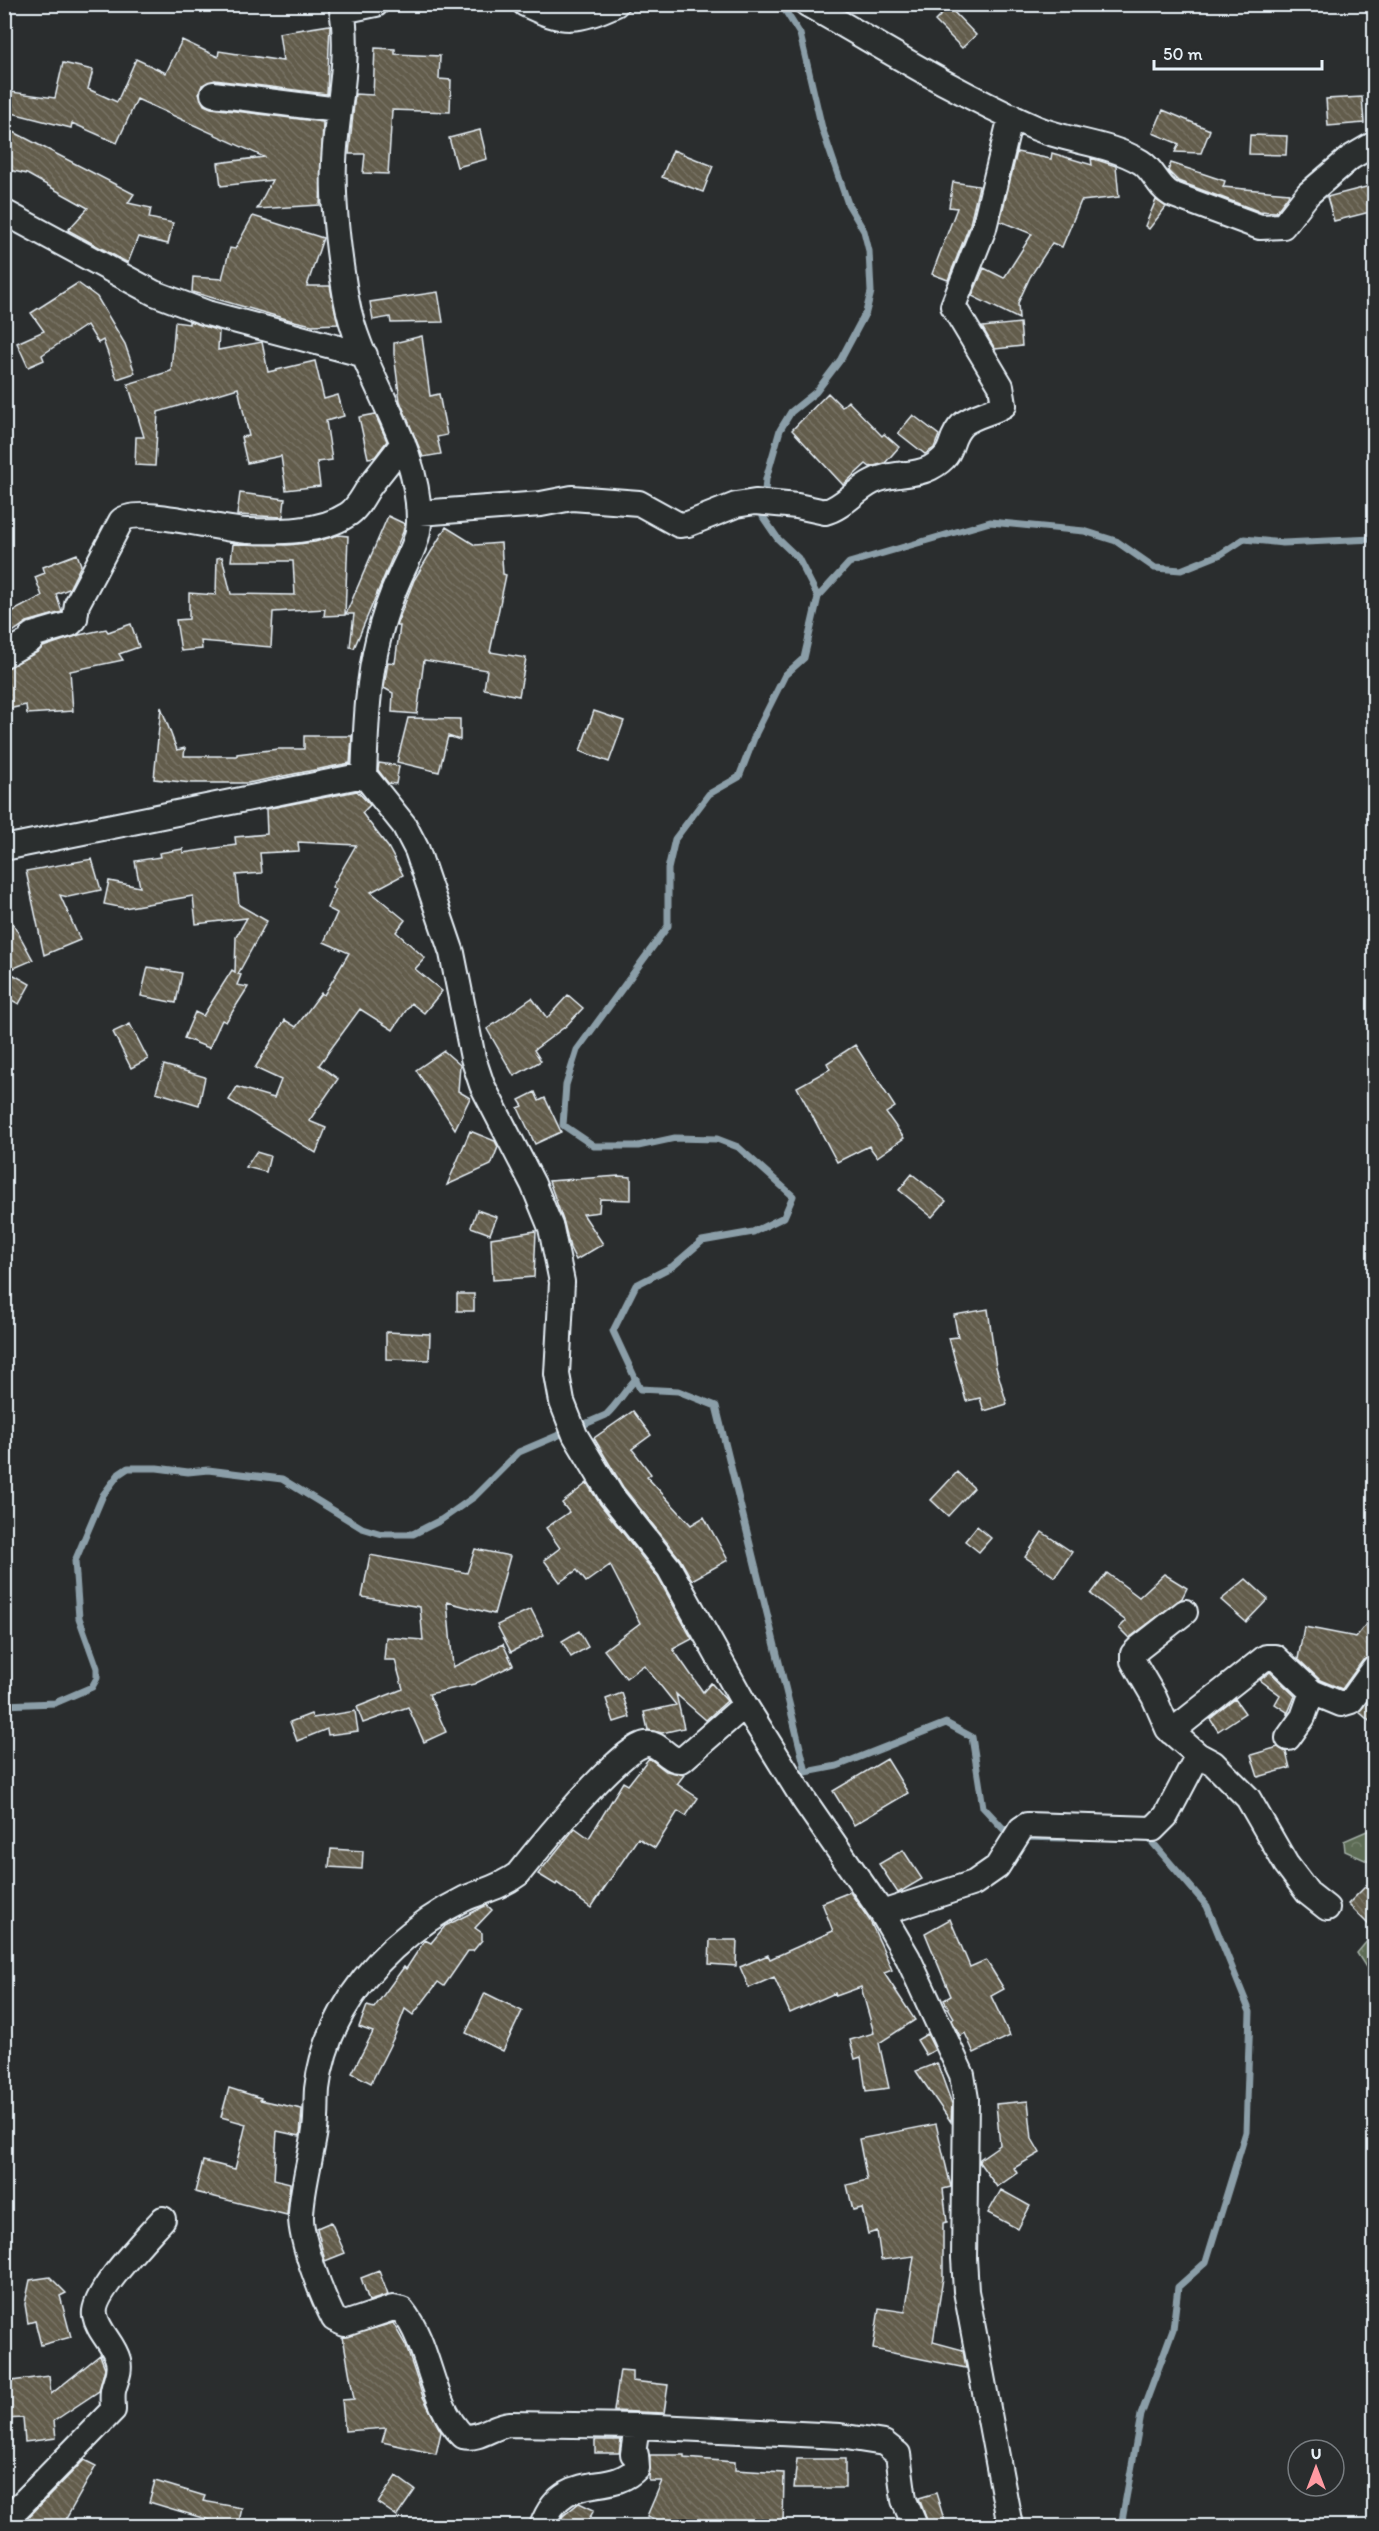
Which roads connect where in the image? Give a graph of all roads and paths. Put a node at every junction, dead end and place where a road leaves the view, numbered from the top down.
1 (376, 4) edge
2 (525, 4) edge
3 (616, 4) edge
4 (807, 4) edge
5 (342, 8) edge
6 (213, 94) dead end
7 (338, 110) junction
8 (1011, 116) junction
9 (1374, 144) edge
10 (4, 213) edge
11 (365, 355) junction
12 (403, 443) junction
13 (418, 513) junction
14 (4, 655) edge
15 (364, 775) junction
16 (4, 848) edge
17 (1185, 1612) dead end
18 (1374, 1669) edge
19 (1311, 1692) junction
20 (745, 1705) junction
21 (1172, 1732) junction
22 (1288, 1738) dead end
23 (1198, 1755) junction
24 (1327, 1908) dead end
25 (882, 1913) junction
26 (163, 2219) dead end
27 (637, 2427) junction
28 (4, 2522) edge
29 (542, 2526) edge
30 (915, 2526) edge
31 (1010, 2526) edge

1 - 5 street
2 - 3 street
4 - 8 street
5 - 7 street
6 - 7 street
7 - 11 street
8 - 9 street
8 - 13 street
10 - 11 street
11 - 12 street
12 - 13 street
12 - 14 street
13 - 15 street
15 - 16 street
15 - 20 street
17 - 21 street
18 - 19 street
19 - 21 street
19 - 22 street
20 - 25 street
20 - 27 street
21 - 23 street
23 - 24 street
23 - 25 street
25 - 31 street
26 - 28 street
27 - 29 street
27 - 30 street

